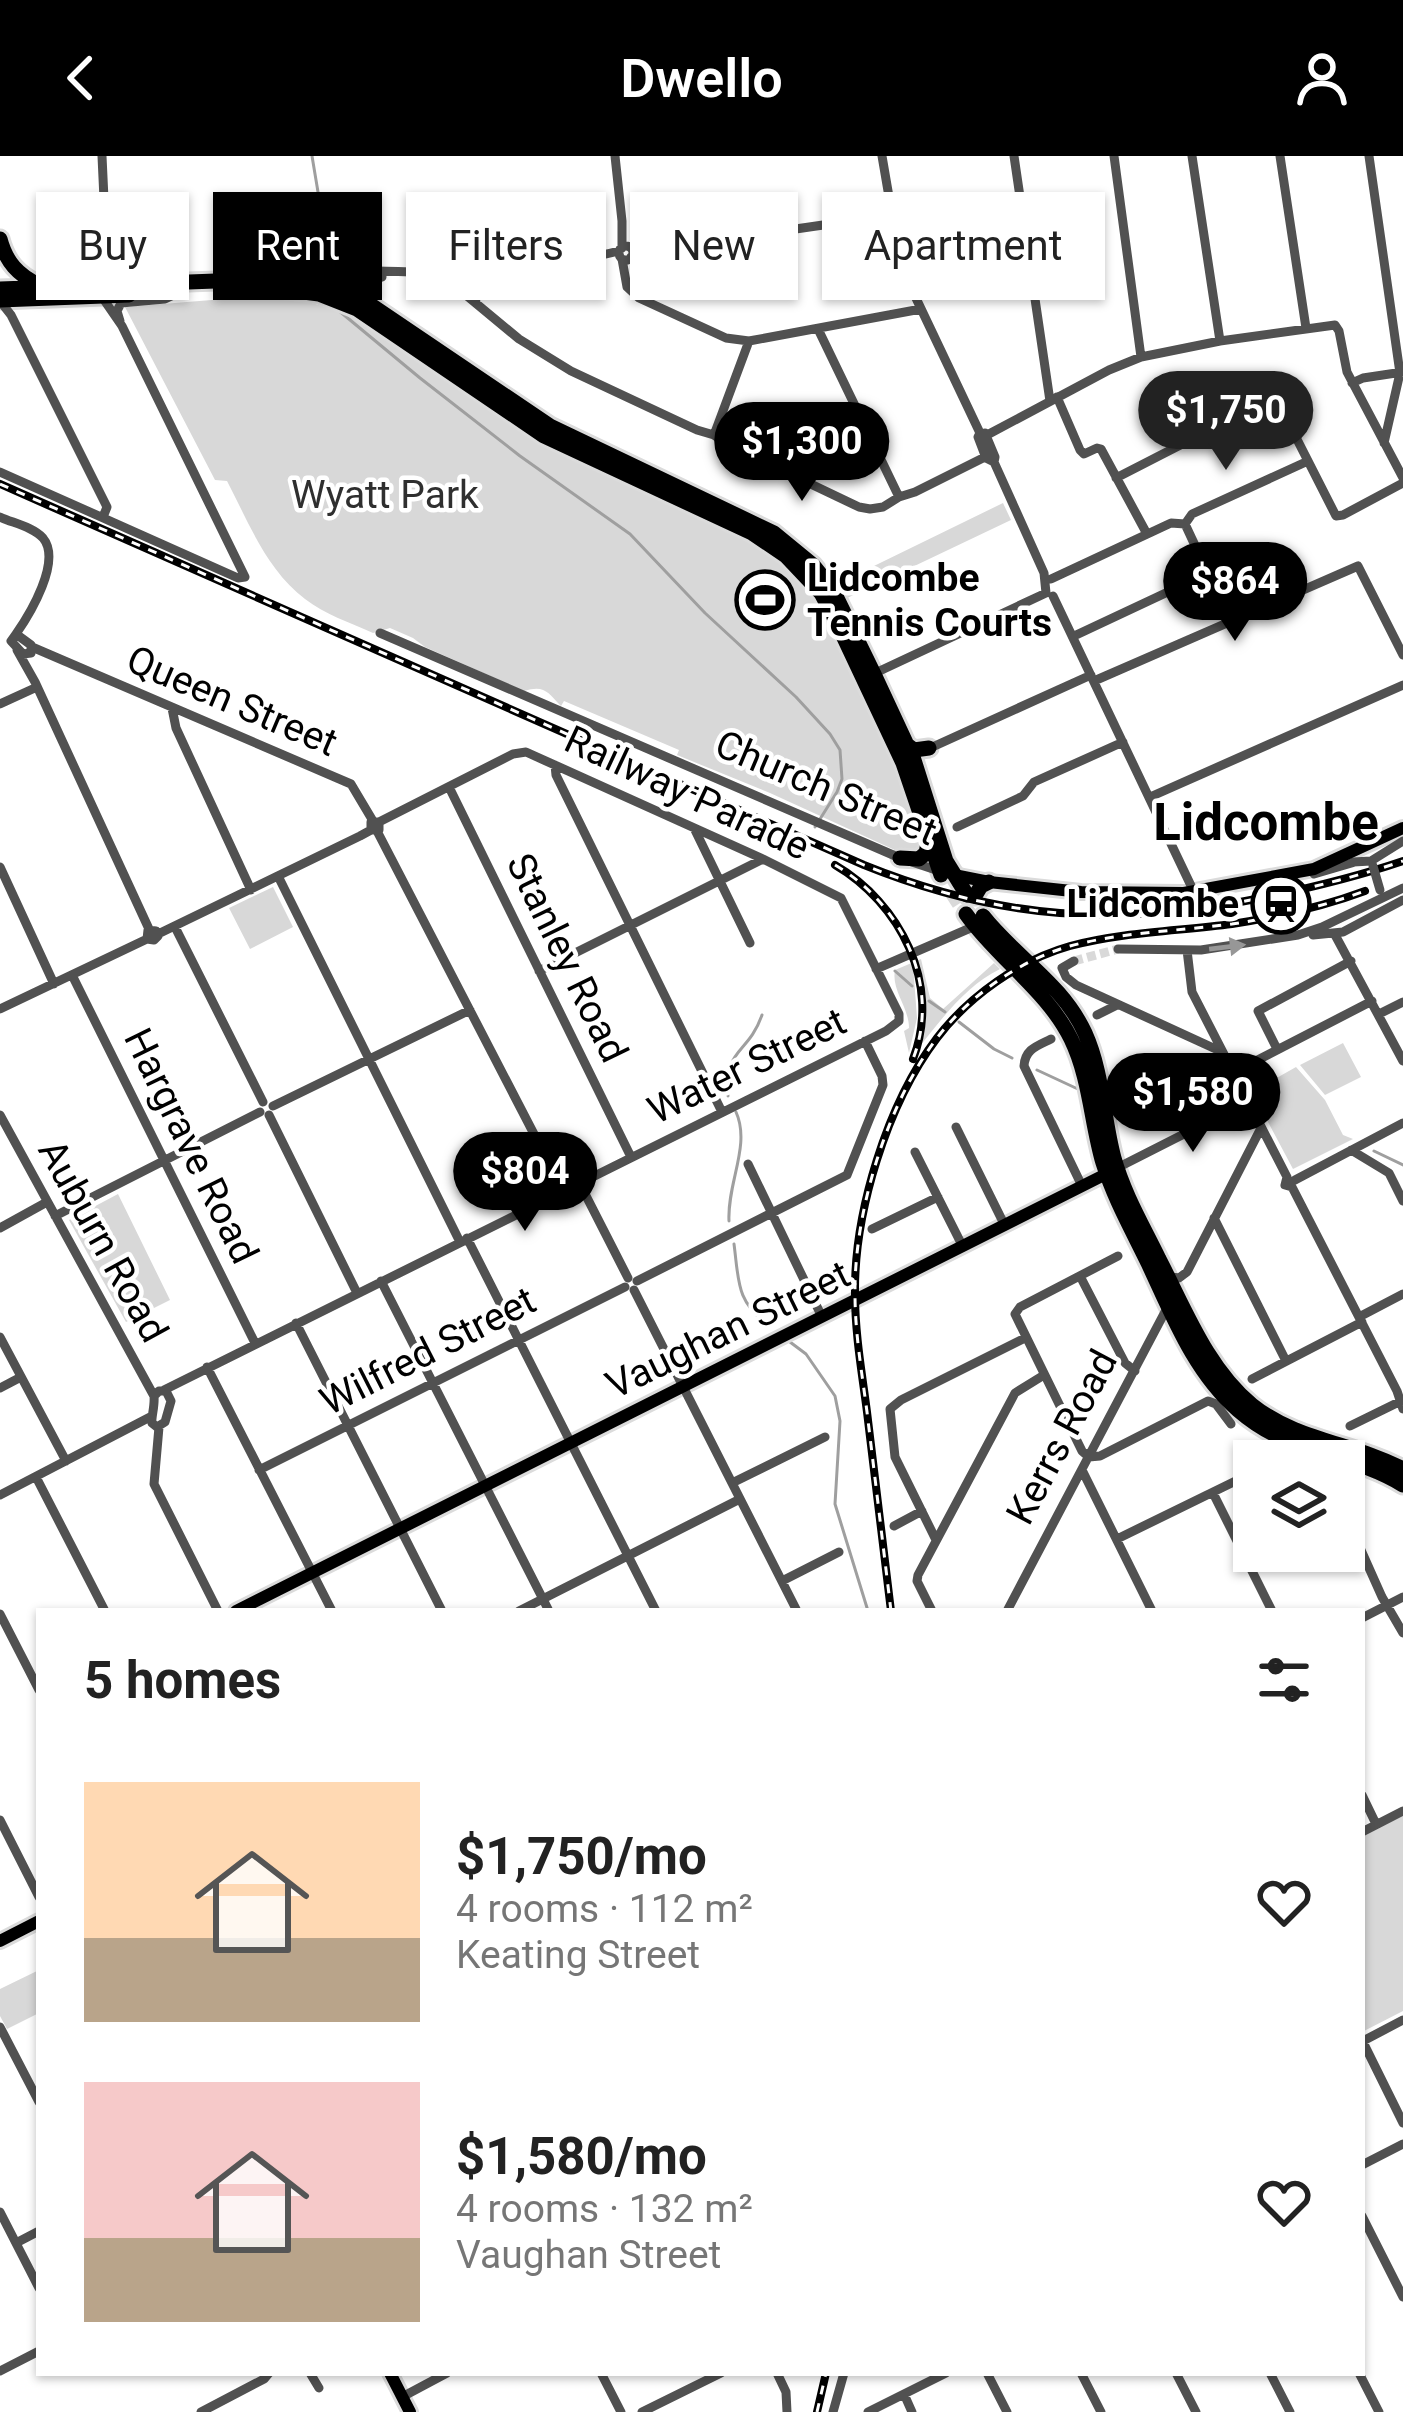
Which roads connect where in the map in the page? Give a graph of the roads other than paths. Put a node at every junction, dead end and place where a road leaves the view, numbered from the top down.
1 (102, 156) edge
2 (882, 156) edge
3 (1014, 156) edge
4 (1114, 156) edge
5 (1192, 156) edge
6 (1280, 156) edge
7 (1369, 156) edge
8 (618, 160) edge
9 (103, 192) edge
10 (888, 192) edge
11 (822, 225) edge
12 (0, 239) edge
13 (626, 253) junction
14 (606, 255) edge
15 (382, 273) edge
16 (406, 273) edge
17 (392, 274) junction
18 (382, 276) edge
19 (36, 282) edge
20 (0, 289) edge
21 (36, 289) edge
22 (36, 298) edge
23 (109, 300) edge
24 (154, 300) edge
25 (350, 300) edge
26 (472, 300) edge
27 (476, 300) edge
28 (917, 300) edge
29 (0, 301) edge
30 (476, 303) junction
31 (921, 308) junction
32 (122, 326) junction
33 (818, 328) junction
34 (1306, 328) junction
35 (748, 340) junction
36 (1220, 340) junction
37 (1142, 356) junction
38 (1401, 373) edge
39 (1352, 383) junction
40 (1053, 399) junction
41 (984, 434) junction
42 (714, 435) junction
43 (1384, 443) junction
44 (990, 459) junction
45 (1308, 461) junction
46 (0, 472) edge
47 (1116, 478) junction
48 (1403, 480) edge
49 (899, 497) junction
50 (0, 518) edge
51 (103, 518) junction
52 (1184, 524) junction
53 (1147, 534) junction
54 (1049, 586) junction
55 (380, 632) dead end
56 (1074, 636) junction
57 (11, 638) edge
58 (31, 651) junction
59 (1403, 656) edge
60 (1093, 678) junction
61 (870, 679) junction
62 (36, 684) junction
63 (1403, 685) edge
64 (0, 704) edge
65 (172, 709) junction
66 (1123, 742) junction
67 (906, 743) junction
68 (924, 752) joint
69 (555, 766) junction
70 (448, 787) junction
71 (1150, 797) junction
72 (378, 824) junction
73 (957, 827) dead end
74 (1403, 828) edge
75 (695, 830) junction
76 (928, 840) junction
77 (1374, 842) junction
78 (1403, 842) edge
79 (900, 858) junction
80 (763, 859) junction
81 (1355, 862) junction
82 (1330, 863) junction
83 (1372, 864) junction
84 (0, 867) edge
85 (278, 876) junction
86 (1276, 877) junction
87 (720, 880) junction
88 (955, 881) junction
89 (989, 882) junction
90 (1403, 888) edge
91 (250, 890) junction
92 (1194, 892) junction
93 (1381, 894) junction
94 (1403, 900) edge
95 (1352, 910) junction
96 (975, 919) joint
97 (1336, 920) junction
98 (630, 926) junction
99 (175, 927) junction
100 (152, 934) junction
101 (1340, 935) junction
102 (1272, 940) junction
103 (750, 943) dead end
104 (1118, 949) tunnel mouth
105 (1187, 950) junction
106 (1351, 961) junction
107 (1070, 962) dead end
108 (876, 969) junction
109 (539, 971) junction
110 (72, 975) junction
111 (54, 984) junction
112 (1372, 1001) junction
113 (1403, 1002) edge
114 (1117, 1005) junction
115 (0, 1009) edge
116 (470, 1010) junction
117 (1379, 1014) junction
118 (1097, 1015) dead end
119 (1211, 1028) junction
120 (866, 1040) junction
121 (1051, 1040) dead end
122 (1197, 1040) junction
123 (1277, 1049) junction
124 (1224, 1056) junction
125 (370, 1060) junction
126 (1403, 1061) edge
127 (1231, 1069) junction
128 (1247, 1102) junction
129 (266, 1109) junction
130 (722, 1112) junction
131 (0, 1115) edge
132 (1403, 1123) edge
133 (956, 1126) dead end
134 (1261, 1128) junction
135 (1352, 1150) junction
136 (915, 1152) dead end
137 (632, 1156) junction
138 (164, 1161) junction
139 (748, 1164) dead end
140 (1112, 1171) junction
141 (1292, 1181) junction
142 (579, 1182) junction
143 (1080, 1183) junction
144 (563, 1190) junction
145 (938, 1197) junction
146 (1403, 1201) edge
147 (47, 1202) junction
148 (772, 1214) junction
149 (55, 1216) junction
150 (1214, 1218) junction
151 (1005, 1226) junction
152 (0, 1228) edge
153 (872, 1229) dead end
154 (463, 1240) junction
155 (963, 1247) junction
156 (1118, 1256) dead end
157 (1173, 1275) junction
158 (1080, 1276) junction
159 (381, 1281) junction
160 (631, 1284) junction
161 (358, 1293) junction
162 (1403, 1294) edge
163 (1174, 1303) junction
164 (822, 1317) junction
165 (1360, 1319) junction
166 (296, 1323) junction
167 (0, 1336) edge
168 (1025, 1338) junction
169 (518, 1340) junction
170 (255, 1343) junction
171 (1286, 1361) junction
172 (206, 1367) junction
173 (1135, 1371) junction
174 (1044, 1375) junction
175 (22, 1377) junction
176 (1252, 1379) dead end
177 (433, 1383) junction
178 (683, 1386) junction
179 (0, 1388) edge
180 (159, 1393) junction
181 (1401, 1400) edge
182 (152, 1416) junction
183 (1231, 1424) dead end
184 (347, 1425) junction
185 (1350, 1426) dead end
186 (159, 1427) junction
187 (825, 1437) dead end
188 (570, 1442) junction
189 (1089, 1456) junction
190 (66, 1461) junction
191 (1403, 1469) edge
192 (259, 1470) junction
193 (1082, 1470) junction
194 (36, 1477) junction
195 (732, 1483) junction
196 (1233, 1483) edge
197 (484, 1485) junction
198 (1403, 1485) edge
199 (1213, 1493) junction
200 (0, 1495) edge
201 (740, 1499) junction
202 (922, 1511) junction
203 (894, 1526) dead end
204 (400, 1527) junction
205 (1117, 1539) junction
206 (936, 1540) junction
207 (838, 1552) dead end
208 (1365, 1555) edge
209 (628, 1557) junction
210 (312, 1572) junction
211 (782, 1581) junction
212 (543, 1599) junction
213 (1394, 1602) edge
214 (103, 1608) edge
215 (216, 1608) edge
216 (242, 1608) edge
217 (330, 1608) edge
218 (440, 1608) edge
219 (525, 1608) edge
220 (548, 1608) edge
221 (654, 1608) edge
222 (796, 1608) edge
223 (931, 1608) edge
224 (1009, 1608) edge
225 (1151, 1608) edge
226 (1270, 1608) edge
227 (0, 1614) edge
228 (1365, 1616) edge
229 (1403, 1632) edge
230 (36, 1684) edge
231 (1365, 1801) edge
232 (1403, 1811) edge
233 (0, 1820) edge
234 (1376, 1824) junction
235 (1365, 1830) edge
236 (36, 1891) edge
237 (36, 1922) edge
238 (0, 1940) edge
239 (1403, 2020) edge
240 (0, 2027) edge
241 (1365, 2039) edge
242 (1365, 2046) edge
243 (36, 2096) edge
244 (1403, 2123) edge
245 (1403, 2144) edge
246 (1365, 2163) edge
247 (0, 2212) edge
248 (1365, 2222) edge
249 (36, 2232) edge
250 (16, 2242) junction
251 (36, 2282) edge
252 (1403, 2297) edge
253 (36, 2353) edge
254 (0, 2371) edge
255 (268, 2376) edge
256 (312, 2376) edge
257 (392, 2376) edge
258 (441, 2376) edge
259 (603, 2376) edge
260 (715, 2376) edge
261 (778, 2376) edge
262 (843, 2376) edge
263 (940, 2376) edge
264 (989, 2376) edge
265 (1083, 2376) edge
266 (1178, 2376) edge
267 (1272, 2376) edge
268 (1360, 2376) edge
269 (319, 2388) dead end
270 (904, 2394) junction
271 (402, 2397) junction
272 (200, 2412) edge
273 (410, 2412) edge
274 (621, 2412) edge
275 (642, 2412) edge
276 (787, 2412) edge
277 (832, 2412) edge
278 (868, 2412) edge
279 (913, 2412) edge
280 (1007, 2412) edge
281 (1101, 2412) edge
282 (1196, 2412) edge
283 (1290, 2412) edge
284 (1378, 2412) edge

1 - 9 street
2 - 10 street
3 - 40 street
4 - 37 street
5 - 36 street
6 - 34 street
7 - 38 street
8 - 13 street
11 - 13 street
12 - 19 highway
13 - 14 street
13 - 35 street
15 - 17 street
16 - 17 street
17 - 18 street
20 - 21 highway
22 - 29 highway
23 - 32 street
24 - 32 street
25 - 61 highway
26 - 30 street
27 - 30 street
28 - 31 street
29 - 51 street
30 - 42 street
31 - 33 street
31 - 41 street
32 - 51 street
33 - 35 street
33 - 49 street
34 - 36 street
34 - 39 street
35 - 42 street
36 - 37 street
37 - 40 street
38 - 39 street
38 - 43 street
39 - 43 street
40 - 41 street
40 - 47 street
41 - 44 street
42 - 49 street
43 - 48 street
44 - 49 street
44 - 54 street
45 - 47 street
45 - 48 street
45 - 52 street
46 - 51 street
47 - 53 street
50 - 57 street
52 - 53 street
52 - 56 street
53 - 54 street
54 - 56 street
54 - 61 street
55 - 79 street, Church Street
56 - 60 street
57 - 58 street, Queen Street
57 - 62 street
58 - 62 street
58 - 65 street, Queen Street
59 - 60 street
60 - 66 street
60 - 68 street
61 - 67 highway
61 - 76 highway
62 - 64 street
62 - 100 street
63 - 71 street
65 - 72 street, Queen Street
65 - 91 street
66 - 71 street
66 - 73 street
67 - 68 highway
67 - 88 highway
69 - 70 street, Railway Parade
69 - 75 street, Railway Parade
69 - 98 street
70 - 72 street, Railway Parade
70 - 109 street, Stanley Road
71 - 92 street
72 - 85 street, Railway Parade
72 - 116 street, Queen Street
74 - 77 main road
75 - 80 street, Railway Parade
75 - 87 street
76 - 79 highway
76 - 88 highway
77 - 82 main road
77 - 86 main road
78 - 83 street
79 - 88 street, Church Street
80 - 87 street
80 - 108 street, Railway Parade
81 - 82 street
81 - 83 street
81 - 86 street
82 - 86 main road
83 - 93 street, bridge
84 - 111 street
85 - 91 street, Railway Parade
85 - 125 street
86 - 92 main road, Church Street
87 - 98 street
87 - 103 street
88 - 89 main road, Church Street
88 - 89 highway
89 - 92 main road, Church Street
90 - 93 street
91 - 99 street, Railway Parade
93 - 95 street
94 - 101 street
95 - 97 street
95 - 101 street
96 - 108 street
96 - 140 highway
97 - 101 street
97 - 102 street
98 - 109 street
98 - 130 street
99 - 100 street, Railway Parade
99 - 129 street
100 - 110 street, Railway Parade
101 - 102 street
101 - 106 street
105 -> 102 street
104 - 105 street
105 - 119 street
106 - 112 street
106 - 123 street
107 - 114 street
108 - 120 street, Water Street
109 - 137 street, Stanley Road
110 - 111 street, Railway Parade
110 - 138 street, Hargrave Road
111 - 115 street, Railway Parade
112 - 117 street
112 - 123 street
113 - 117 street
114 - 118 street
114 - 122 street
116 - 125 street
116 - 144 street, Queen Street
117 - 126 street
119 - 122 street
119 - 124 street
120 - 130 street, Water Street
120 - 148 street, Wilfred Street
121 - 143 street
122 - 124 street
123 - 127 street
124 - 127 street
125 - 129 street
125 - 154 street
127 - 128 street
128 - 134 street
128 - 140 street, Vaughan Street
129 - 138 street
129 - 161 street
130 - 137 street, Water Street
131 - 147 street, Auburn Road
132 - 135 street
133 - 151 street
134 - 141 street
134 - 150 street
135 - 141 street
135 - 146 street
136 - 145 street
137 - 142 street, Water Street
138 - 149 street
138 - 170 street, Hargrave Road
139 - 148 street
140 - 143 main road, Vaughan Street
140 - 157 highway
140 - 163 highway
141 - 165 street
142 - 144 street, Water Street
142 - 160 street
143 - 151 main road, Vaughan Street
144 - 154 street, Water Street
145 - 153 street
145 - 155 street
147 - 149 street, Auburn Road
147 - 152 street
148 - 160 street, Wilfred Street
148 - 164 street
149 - 180 street, Auburn Road
150 - 157 street
150 - 171 street
151 - 155 main road, Vaughan Street
154 - 159 street, Water Street
154 - 169 street
155 - 164 main road, Vaughan Street
156 - 158 street
157 - 163 highway
158 - 168 street
158 - 173 street
159 - 161 street, Water Street
159 - 177 street
160 - 169 street, Wilfred Street
160 - 178 street
161 - 166 street, Water Street
162 - 165 street
163 - 173 street, Kerrs Road
163 - 191 highway
163 - 198 highway
164 - 178 main road, Vaughan Street
165 - 171 street
165 - 181 street
166 - 170 street, Water Street
166 - 184 street
167 - 175 street
168 - 174 street
168 - 202 street
169 - 177 street, Wilfred Street
169 - 188 street
170 - 172 street, Water Street
171 - 176 street
172 - 180 street, Water Street
172 - 192 street
173 - 189 street, Kerrs Road
174 - 189 street
174 - 206 street
175 - 179 street
175 - 190 street
177 - 184 street, Wilfred Street
177 - 197 street
178 - 188 main road, Vaughan Street
178 - 195 street
180 - 182 street
180 - 186 street
181 - 185 street
182 - 186 street
182 - 190 street
183 - 189 street
184 - 192 street, Wilfred Street
184 - 204 street
186 - 215 street
187 - 195 street
188 - 197 main road, Vaughan Street
188 - 209 street
189 - 193 street, Kerrs Road
190 - 194 street
192 - 210 street
193 - 205 street
193 - 224 street, Kerrs Road
194 - 200 street
194 - 214 street
195 - 201 street
196 - 199 street
197 - 204 main road, Vaughan Street
197 - 212 street
199 - 205 street
199 - 226 street
201 - 209 street
201 - 211 street
202 - 203 street
202 - 206 street
204 - 210 main road, Vaughan Street
204 - 218 street
205 - 225 street
206 - 223 street
207 - 211 street
208 - 213 street
209 - 212 street
209 - 221 street
210 - 216 main road, Vaughan Street
210 - 217 street
211 - 222 street
212 - 219 street
212 - 220 street
213 - 228 street
213 - 229 street
227 - 230 street
231 - 234 street
232 - 234 street
233 - 236 street
234 - 235 street
237 - 238 main road
239 - 241 street
240 - 243 street
242 - 244 street
245 - 246 street
247 - 250 street
248 - 252 street
249 - 250 street
250 - 251 street
253 - 254 street
255 - 272 street
256 - 269 street
257 - 271 main road
258 - 271 street
259 - 274 street
260 - 275 street
261 - 276 street
262 - 277 street
263 - 270 street
264 - 280 street
265 - 281 street
266 - 282 street
267 - 283 street
268 - 284 street
270 - 278 street
270 - 279 street
271 - 273 main road

